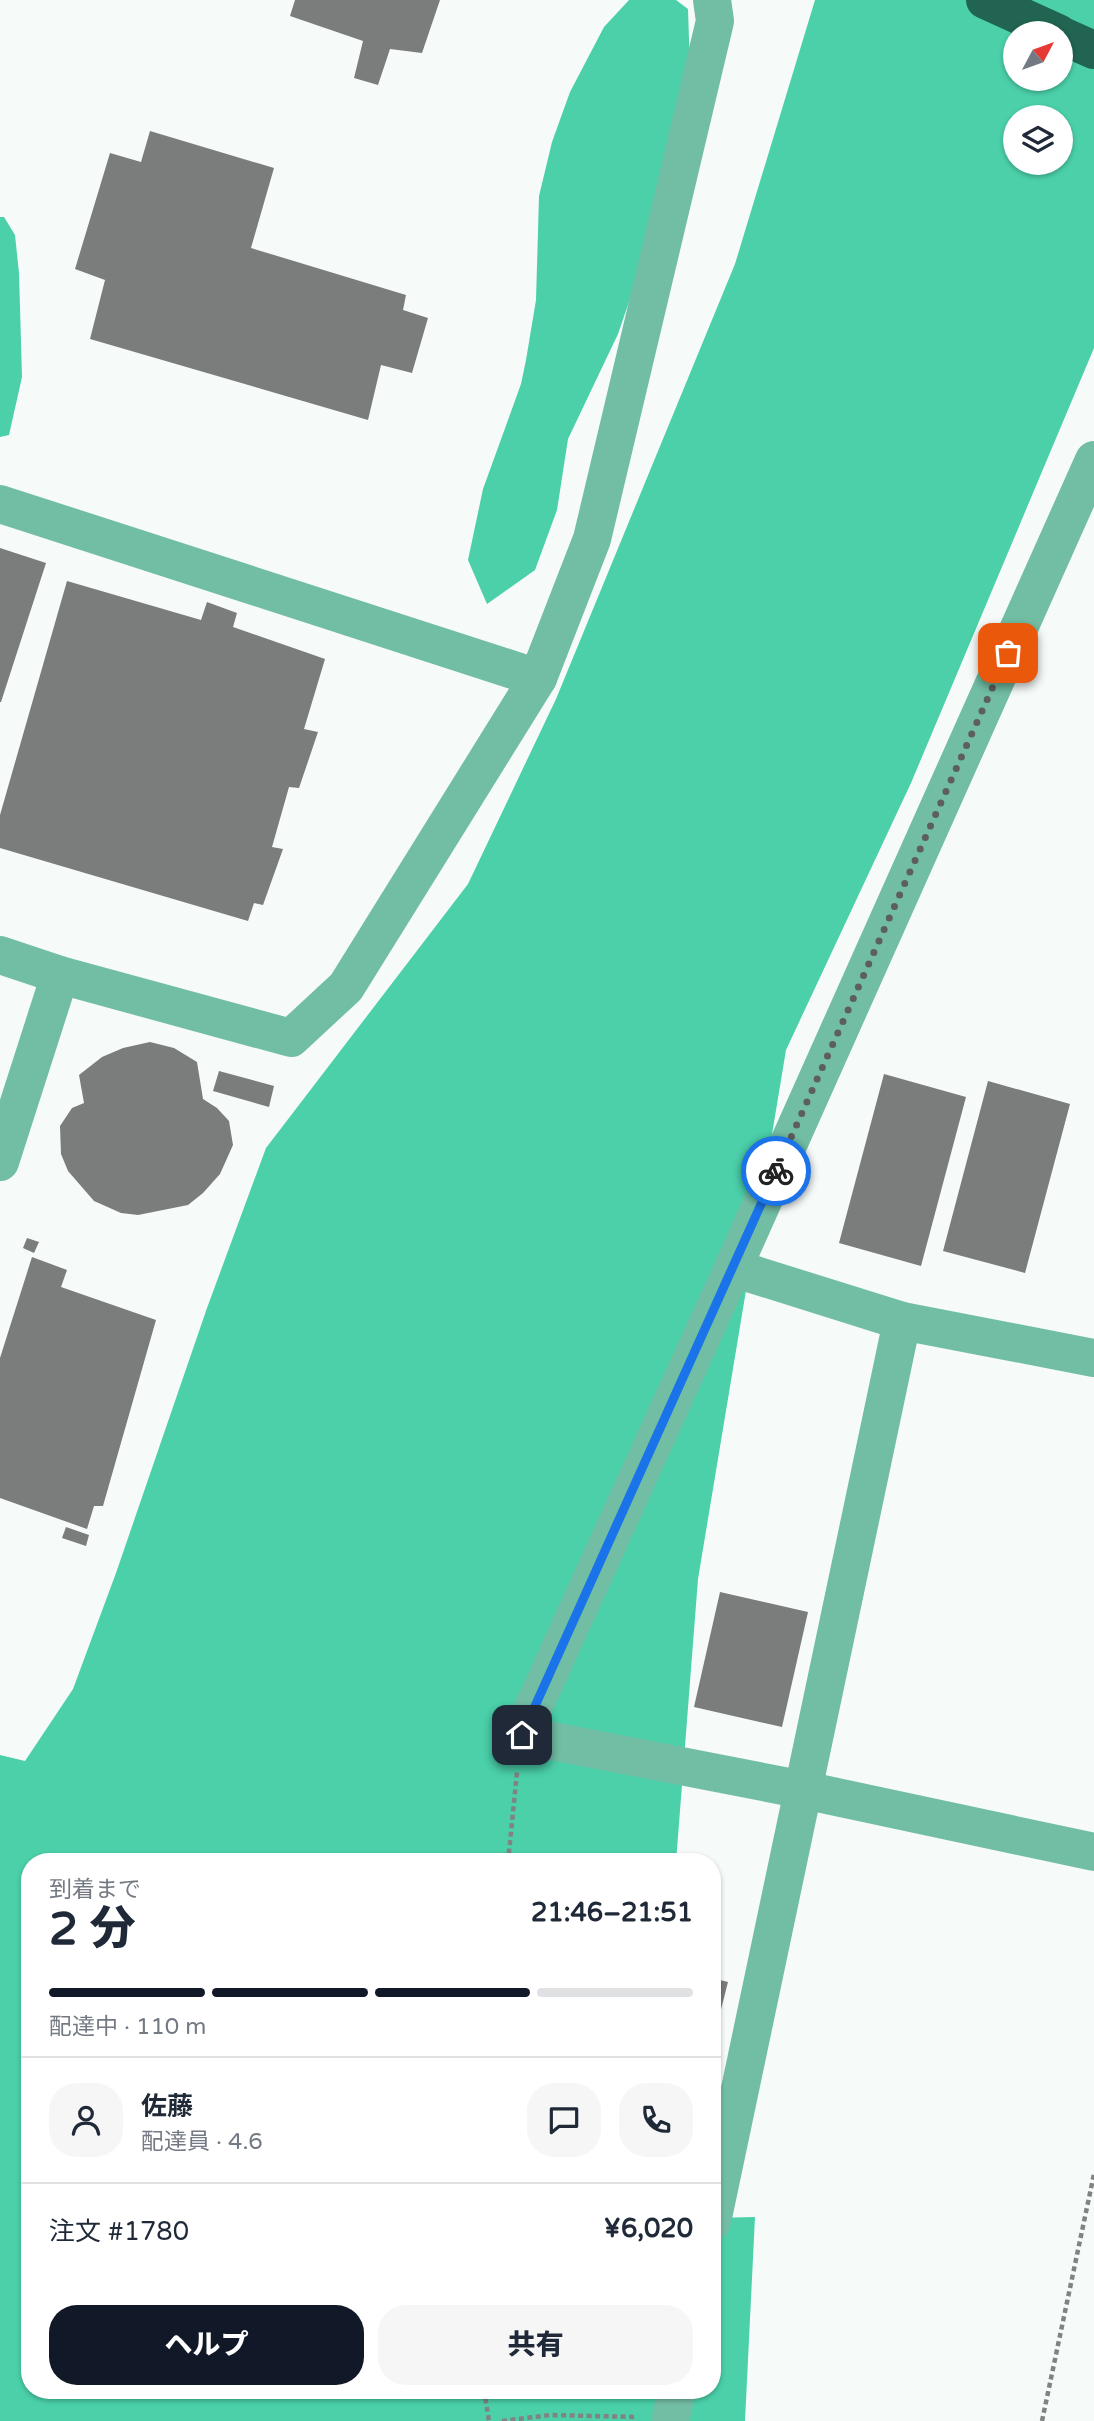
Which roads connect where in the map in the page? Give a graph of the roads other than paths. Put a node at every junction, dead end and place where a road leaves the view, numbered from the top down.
1 (712, 0) edge
2 (985, 0) edge
3 (1031, 21) edge
4 (1073, 40) edge
5 (1094, 50) edge
6 (1094, 460) edge
7 (0, 504) edge
8 (538, 678) junction
9 (0, 955) edge
10 (60, 975) junction
11 (0, 1162) edge
12 (733, 1268) junction
13 (902, 1321) junction
14 (1094, 1358) edge
15 (804, 1790) junction
16 (1094, 1852) edge
17 (721, 2180) edge

1 - 8 street
2 - 3 highway
4 - 5 highway
6 - 12 street
7 - 8 street
8 - 10 street
9 - 10 street
10 - 11 street
12 - 13 street
12 - 15 street
13 - 14 street
13 - 15 street
15 - 16 street
15 - 17 street

